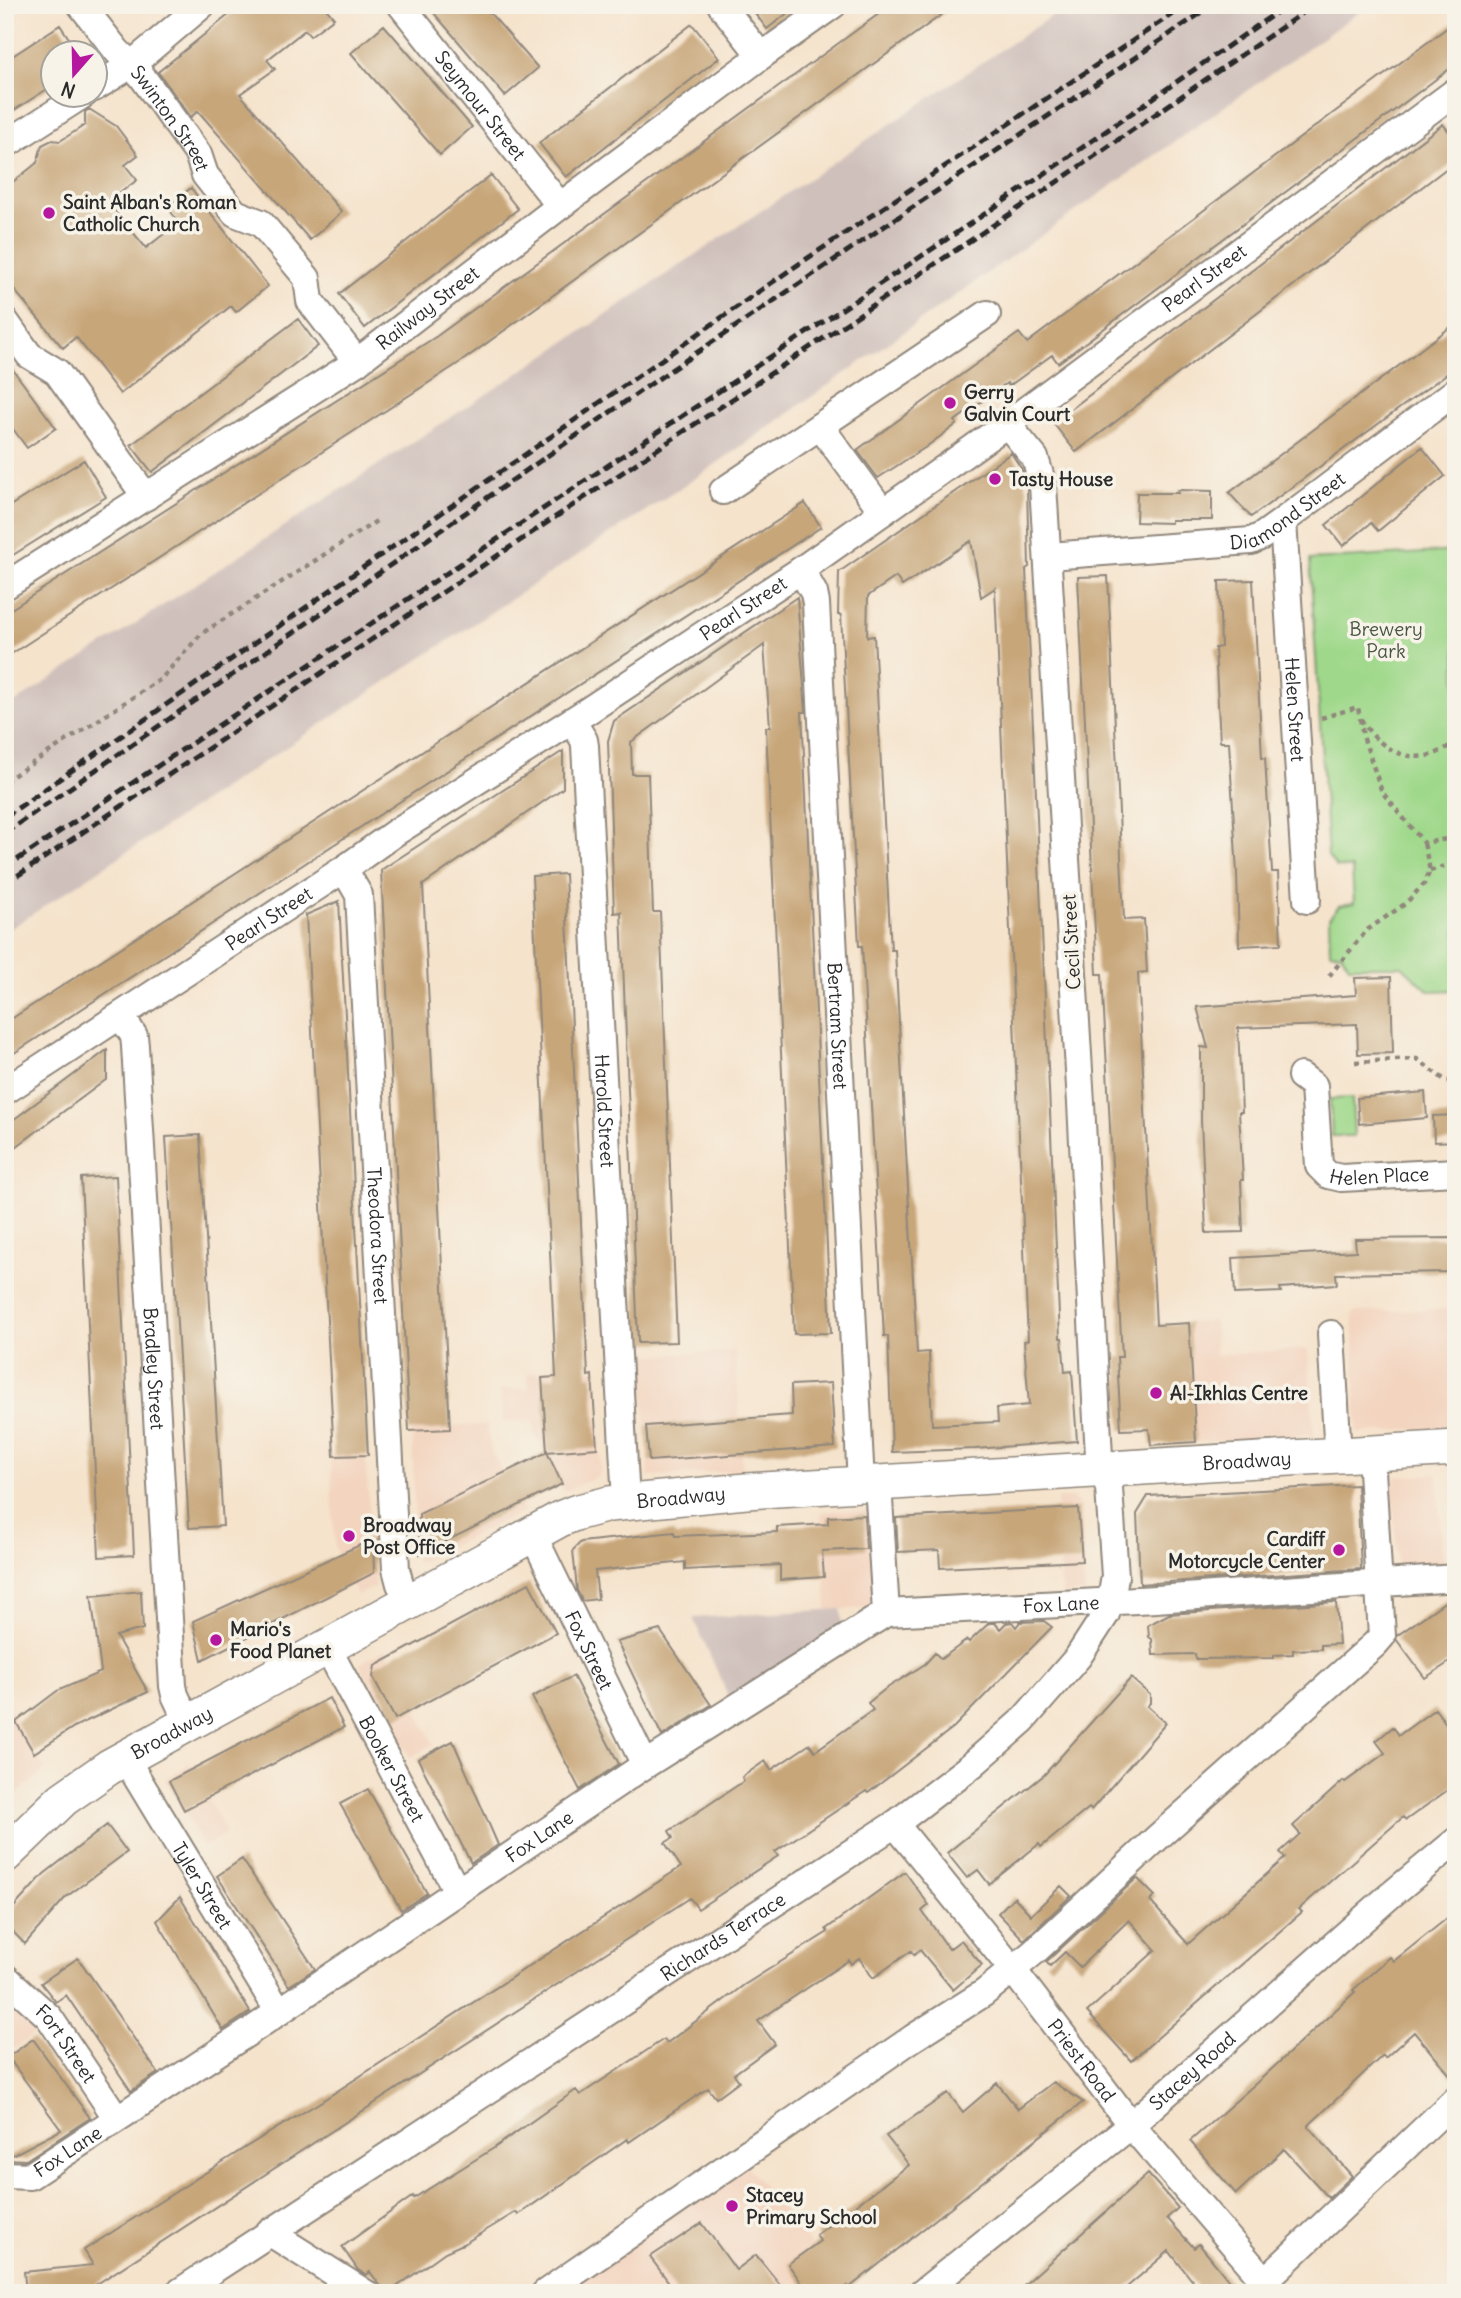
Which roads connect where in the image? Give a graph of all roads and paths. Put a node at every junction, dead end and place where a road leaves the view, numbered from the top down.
1 (81, 5) edge
2 (202, 5) edge
3 (401, 5) edge
4 (721, 5) edge
5 (833, 5) edge
6 (761, 56) junction
7 (131, 65) junction
8 (108, 79) edge
9 (1456, 91) edge
10 (62, 108) edge
11 (5, 145) edge
12 (560, 206) junction
13 (987, 314) dead end
14 (5, 321) edge
15 (357, 362) junction
16 (1456, 391) edge
17 (1007, 424) junction
18 (820, 426) junction
19 (723, 491) dead end
20 (146, 497) junction
21 (883, 512) junction
22 (378, 520) dead end
23 (1283, 521) junction
24 (1049, 555) junction
25 (801, 570) junction
26 (5, 586) edge
27 (1360, 716) junction
28 (572, 721) junction
29 (1296, 721) junction
30 (1456, 740) edge
31 (5, 781) edge
32 (1456, 832) edge
33 (1452, 838) junction
34 (1424, 843) junction
35 (1456, 853) edge
36 (1456, 862) edge
37 (344, 869) junction
38 (1430, 872) junction
39 (1307, 900) dead end
40 (1329, 976) dead end
41 (121, 1016) junction
42 (1354, 1062) dead end
43 (1301, 1076) dead end
44 (1456, 1081) edge
45 (5, 1091) edge
46 (1456, 1172) edge
47 (1331, 1334) dead end
48 (1456, 1448) edge
49 (1354, 1455) junction
50 (1104, 1470) junction
51 (869, 1484) junction
52 (626, 1502) junction
53 (534, 1535) junction
54 (1456, 1578) edge
55 (1378, 1579) junction
56 (1111, 1600) junction
57 (410, 1603) junction
58 (886, 1613) junction
59 (327, 1647) junction
60 (188, 1723) junction
61 (125, 1758) junction
62 (645, 1765) junction
63 (895, 1824) junction
64 (1456, 1841) edge
65 (6, 1852) edge
66 (457, 1891) junction
67 (1013, 1969) junction
68 (5, 1977) edge
69 (279, 2012) junction
70 (1456, 2099) edge
71 (116, 2118) junction
72 (1131, 2125) junction
73 (5, 2175) edge
74 (270, 2232) junction
75 (1264, 2289) edge
76 (178, 2293) edge
77 (365, 2293) edge
78 (545, 2293) edge
79 (922, 2293) edge

1 - 7 street, Swinton Street
2 - 7 street
3 - 12 street, Seymour Street
4 - 6 street
5 - 6 street, Railway Street
6 - 12 street, Railway Street
7 - 8 street
7 - 15 street, Swinton Street
9 - 17 street, Pearl Street
10 - 11 street
12 - 15 street, Railway Street
13 - 18 street
14 - 20 street
15 - 20 street, Railway Street
16 - 23 street, Diamond Street
17 - 21 street, Pearl Street
17 - 24 street, Cecil Street
18 - 19 street
18 - 21 street
20 - 26 street, Railway Street
21 - 25 street, Pearl Street
22 - 31 path
23 - 24 street, Diamond Street
23 - 29 street, Helen Street
24 - 50 street, Cecil Street
25 - 28 street, Pearl Street
25 - 51 street, Bertram Street
27 - 29 path
27 - 30 path
27 - 34 path
28 - 37 street, Pearl Street
28 - 52 street, Harold Street
29 - 39 street, Helen Street
32 - 33 path
33 - 34 path
33 - 35 path
34 - 38 path
36 - 38 path
37 - 41 street, Pearl Street
37 - 57 street, Theodora Street
38 - 40 path
41 - 45 street, Pearl Street
41 - 60 street, Bradley Street
42 - 44 path
43 - 46 street, Helen Place
47 - 49 street
48 - 49 main road, Broadway
49 - 50 main road, Broadway
49 - 55 street
50 - 51 main road, Broadway
50 - 56 street, Richards Terrace
51 - 52 main road, Broadway
51 - 58 street, Bertram Street
52 - 53 main road, Broadway
53 - 57 main road, Broadway
53 - 62 street, Fox Street
54 - 55 street, Fox Lane
55 - 56 street, Fox Lane
55 - 67 street
56 - 58 street, Fox Lane
56 - 63 street, Richards Terrace
57 - 59 main road, Broadway
58 - 62 street, Fox Lane
59 - 60 main road, Broadway
59 - 66 street, Booker Street
60 - 61 main road, Broadway
61 - 65 main road, Broadway
61 - 69 street, Tyler Street
62 - 66 street, Fox Lane
63 - 67 street, Priest Road
63 - 74 street, Richards Terrace
64 - 72 street, Stacey Road
66 - 69 street, Fox Lane
67 - 72 street, Priest Road
67 - 78 street
68 - 71 street, Fort Street
69 - 71 street, Fox Lane
70 - 75 street
71 - 73 street, Fox Lane
72 - 75 street, Priest Road
72 - 79 street, Stacey Road
74 - 76 street, Richards Terrace
74 - 77 street

